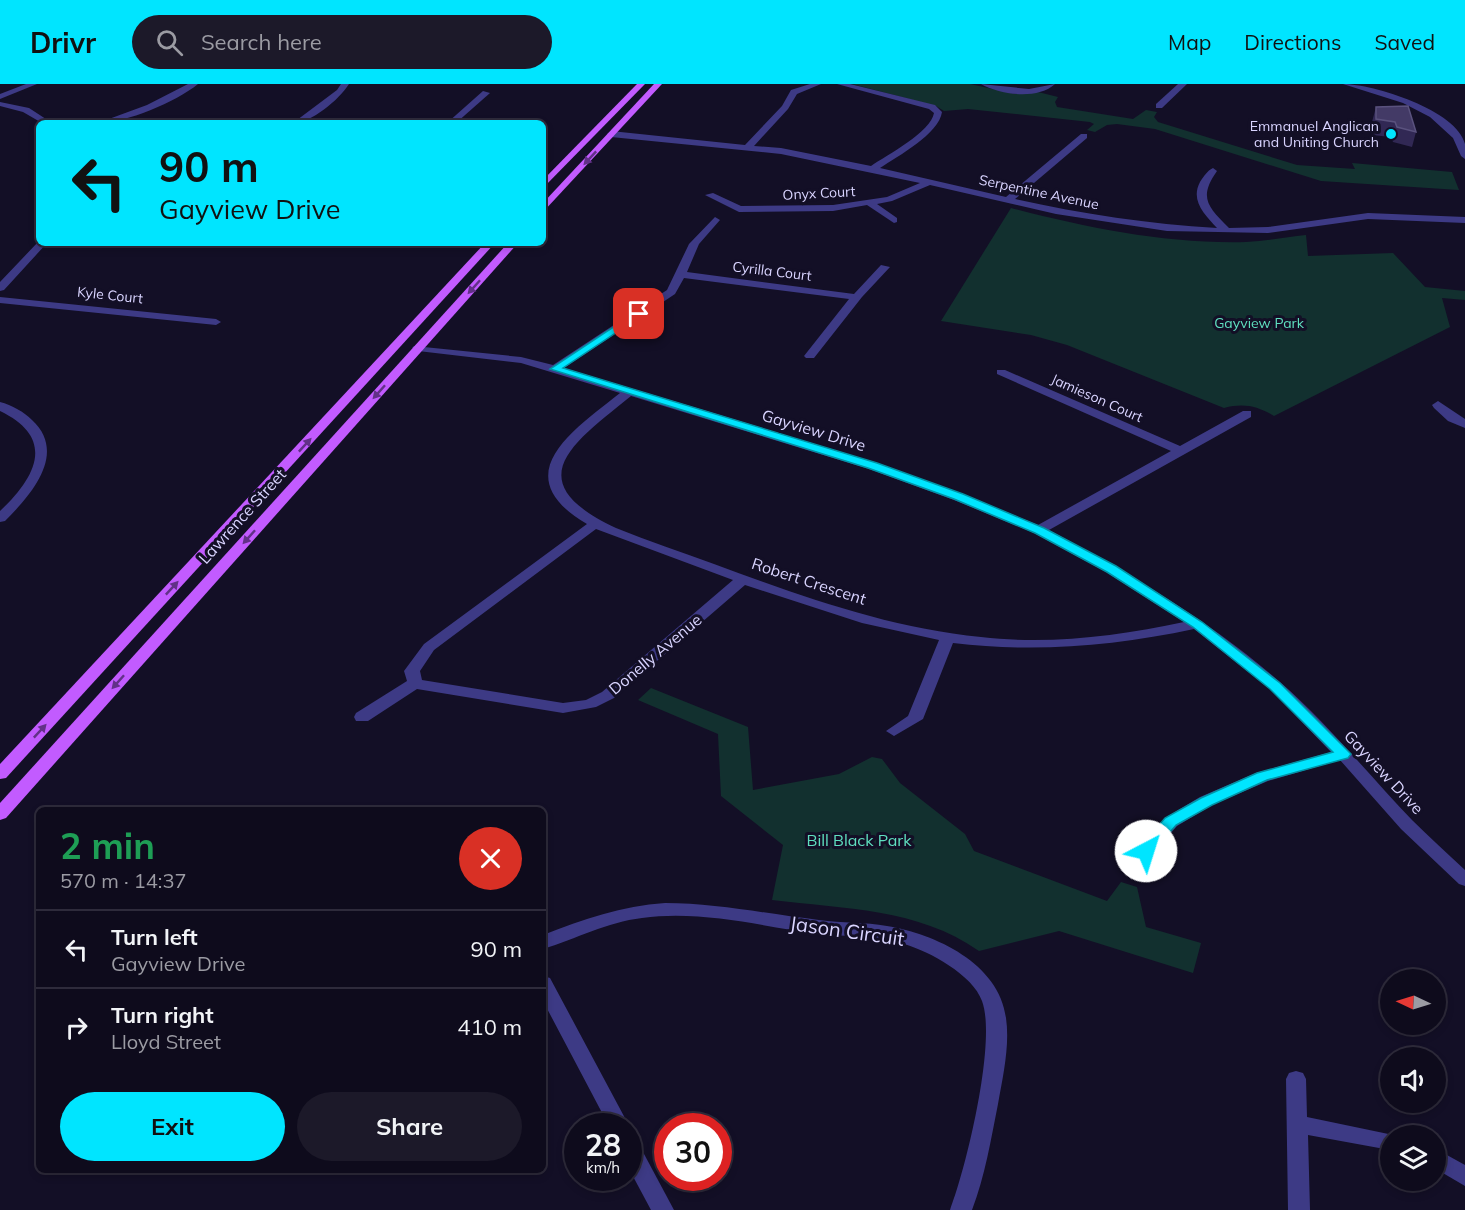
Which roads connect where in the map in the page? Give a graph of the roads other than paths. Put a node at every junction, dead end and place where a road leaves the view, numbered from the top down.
1 (33, 84) edge
2 (194, 84) edge
3 (345, 84) edge
4 (641, 84) edge
5 (658, 84) edge
6 (817, 84) edge
7 (841, 84) edge
8 (985, 84) edge
9 (1051, 84) edge
10 (1183, 84) edge
11 (1347, 84) edge
12 (486, 93) dead end
13 (0, 97) edge
14 (0, 104) edge
15 (1159, 106) dead end
16 (42, 120) edge
17 (112, 120) edge
18 (301, 120) edge
19 (454, 120) edge
20 (595, 133) junction
21 (611, 134) junction
22 (1084, 136) dead end
23 (748, 147) junction
24 (1465, 156) edge
25 (873, 169) junction
26 (1212, 171) dead end
27 (546, 182) edge
28 (929, 182) junction
29 (546, 184) edge
30 (564, 186) junction
31 (710, 195) dead end
32 (1008, 200) junction
33 (871, 204) junction
34 (546, 206) edge
35 (715, 220) dead end
36 (894, 220) dead end
37 (1465, 220) edge
38 (1226, 231) junction
39 (39, 246) edge
40 (487, 246) edge
41 (510, 246) edge
42 (885, 267) dead end
43 (683, 275) junction
44 (0, 288) edge
45 (856, 297) junction
46 (0, 300) edge
47 (216, 322) dead end
48 (396, 346) junction
49 (418, 348) junction
50 (810, 356) dead end
51 (555, 369) junction
52 (1001, 372) dead end
53 (628, 392) junction
54 (1438, 405) dead end
55 (0, 406) edge
56 (1247, 414) dead end
57 (1465, 424) edge
58 (1181, 451) junction
59 (0, 518) edge
60 (596, 524) junction
61 (1039, 530) junction
62 (743, 579) junction
63 (1197, 624) junction
64 (947, 638) junction
65 (416, 682) junction
66 (362, 717) dead end
67 (894, 731) dead end
68 (1343, 754) junction
69 (0, 774) edge
70 (2, 809) edge
71 (1146, 851) dead end
72 (1465, 880) edge
73 (546, 941) edge
74 (546, 989) edge
75 (1296, 1078) dead end
76 (612, 1113) edge
77 (1298, 1124) junction
78 (1380, 1139) edge
79 (1446, 1165) edge
80 (642, 1171) edge
81 (1465, 1177) edge
82 (663, 1210) edge
83 (961, 1210) edge
84 (1299, 1210) edge

1 - 13 street
2 - 17 street
3 - 18 street
4 - 20 main road
5 - 21 main road
6 - 23 street
7 - 25 street
8 - 9 street
10 - 15 street
11 - 24 street
12 - 19 street
14 - 16 street
20 - 21 main road
20 - 27 main road
21 - 23 street, Serpentine Avenue
21 -> 30 main road
22 - 32 street
23 - 25 street, Serpentine Avenue
25 - 28 street, Serpentine Avenue
26 - 38 street
28 - 32 street, Serpentine Avenue
28 - 33 street, Onyx Court
29 - 30 main road
30 - 34 main road
31 - 33 street, Onyx Court
32 - 38 street, Serpentine Avenue
33 - 36 street
35 - 43 street
37 - 38 street, Serpentine Avenue
39 - 44 street
40 - 48 main road, Lawrence Street
41 -> 49 main road, Lawrence Street
42 - 45 street
43 - 45 street, Cyrilla Court
43 - 51 street
45 - 50 street
46 - 47 street, Kyle Court
48 - 49 main road
69 -> 48 main road, Lawrence Street
49 - 51 street, Gayview Drive
49 -> 70 main road, Lawrence Street
51 - 53 street, Gayview Drive
52 - 58 street, Jamieson Court
53 - 60 street, Robert Crescent
53 - 61 street, Gayview Drive
54 - 57 street
55 - 59 street
56 - 58 street
58 - 61 street
60 - 62 street, Robert Crescent
60 - 65 street
61 - 63 street, Gayview Drive
62 - 64 street, Robert Crescent
62 - 65 street, Donelly Avenue
63 - 64 street, Robert Crescent
63 - 68 street, Gayview Drive
64 - 67 street
65 - 66 street
68 - 71 street
68 - 72 street, Gayview Drive
73 - 83 street, Jason Circuit
74 - 76 street
75 - 77 street
77 - 78 street
77 - 84 street
79 - 81 street
80 - 82 street

